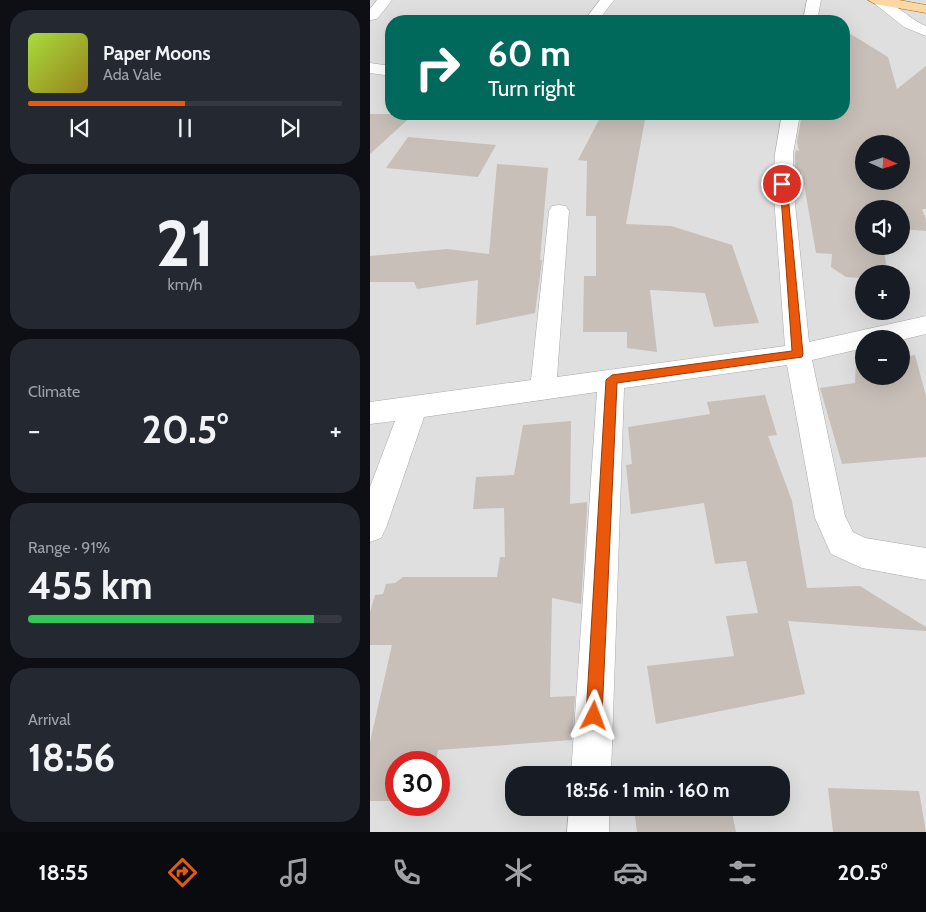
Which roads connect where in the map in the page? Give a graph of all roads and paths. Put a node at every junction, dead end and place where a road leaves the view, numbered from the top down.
1 (373, 0) edge
2 (607, 0) edge
3 (814, 0) edge
4 (877, 0) edge
5 (370, 3) edge
6 (926, 9) edge
7 (596, 15) edge
8 (811, 15) edge
9 (926, 32) edge
10 (370, 68) edge
11 (385, 70) edge
12 (790, 120) edge
13 (559, 211) dead end
14 (926, 325) edge
15 (904, 330) edge
16 (855, 341) edge
17 (798, 354) junction
18 (612, 380) junction
19 (543, 389) junction
20 (414, 407) junction
21 (370, 413) edge
22 (370, 528) edge
23 (926, 564) edge
24 (591, 766) edge
25 (589, 816) edge
26 (588, 832) edge

1 - 5 street
2 - 7 street
3 - 8 street
4 - 6 main road
4 - 9 street
10 - 11 street
12 - 17 street
13 - 19 street
14 - 15 street
16 - 17 street
17 - 18 street
17 - 23 street
18 - 19 street
18 - 24 street
19 - 20 street
20 - 21 street
20 - 22 street
25 - 26 street

